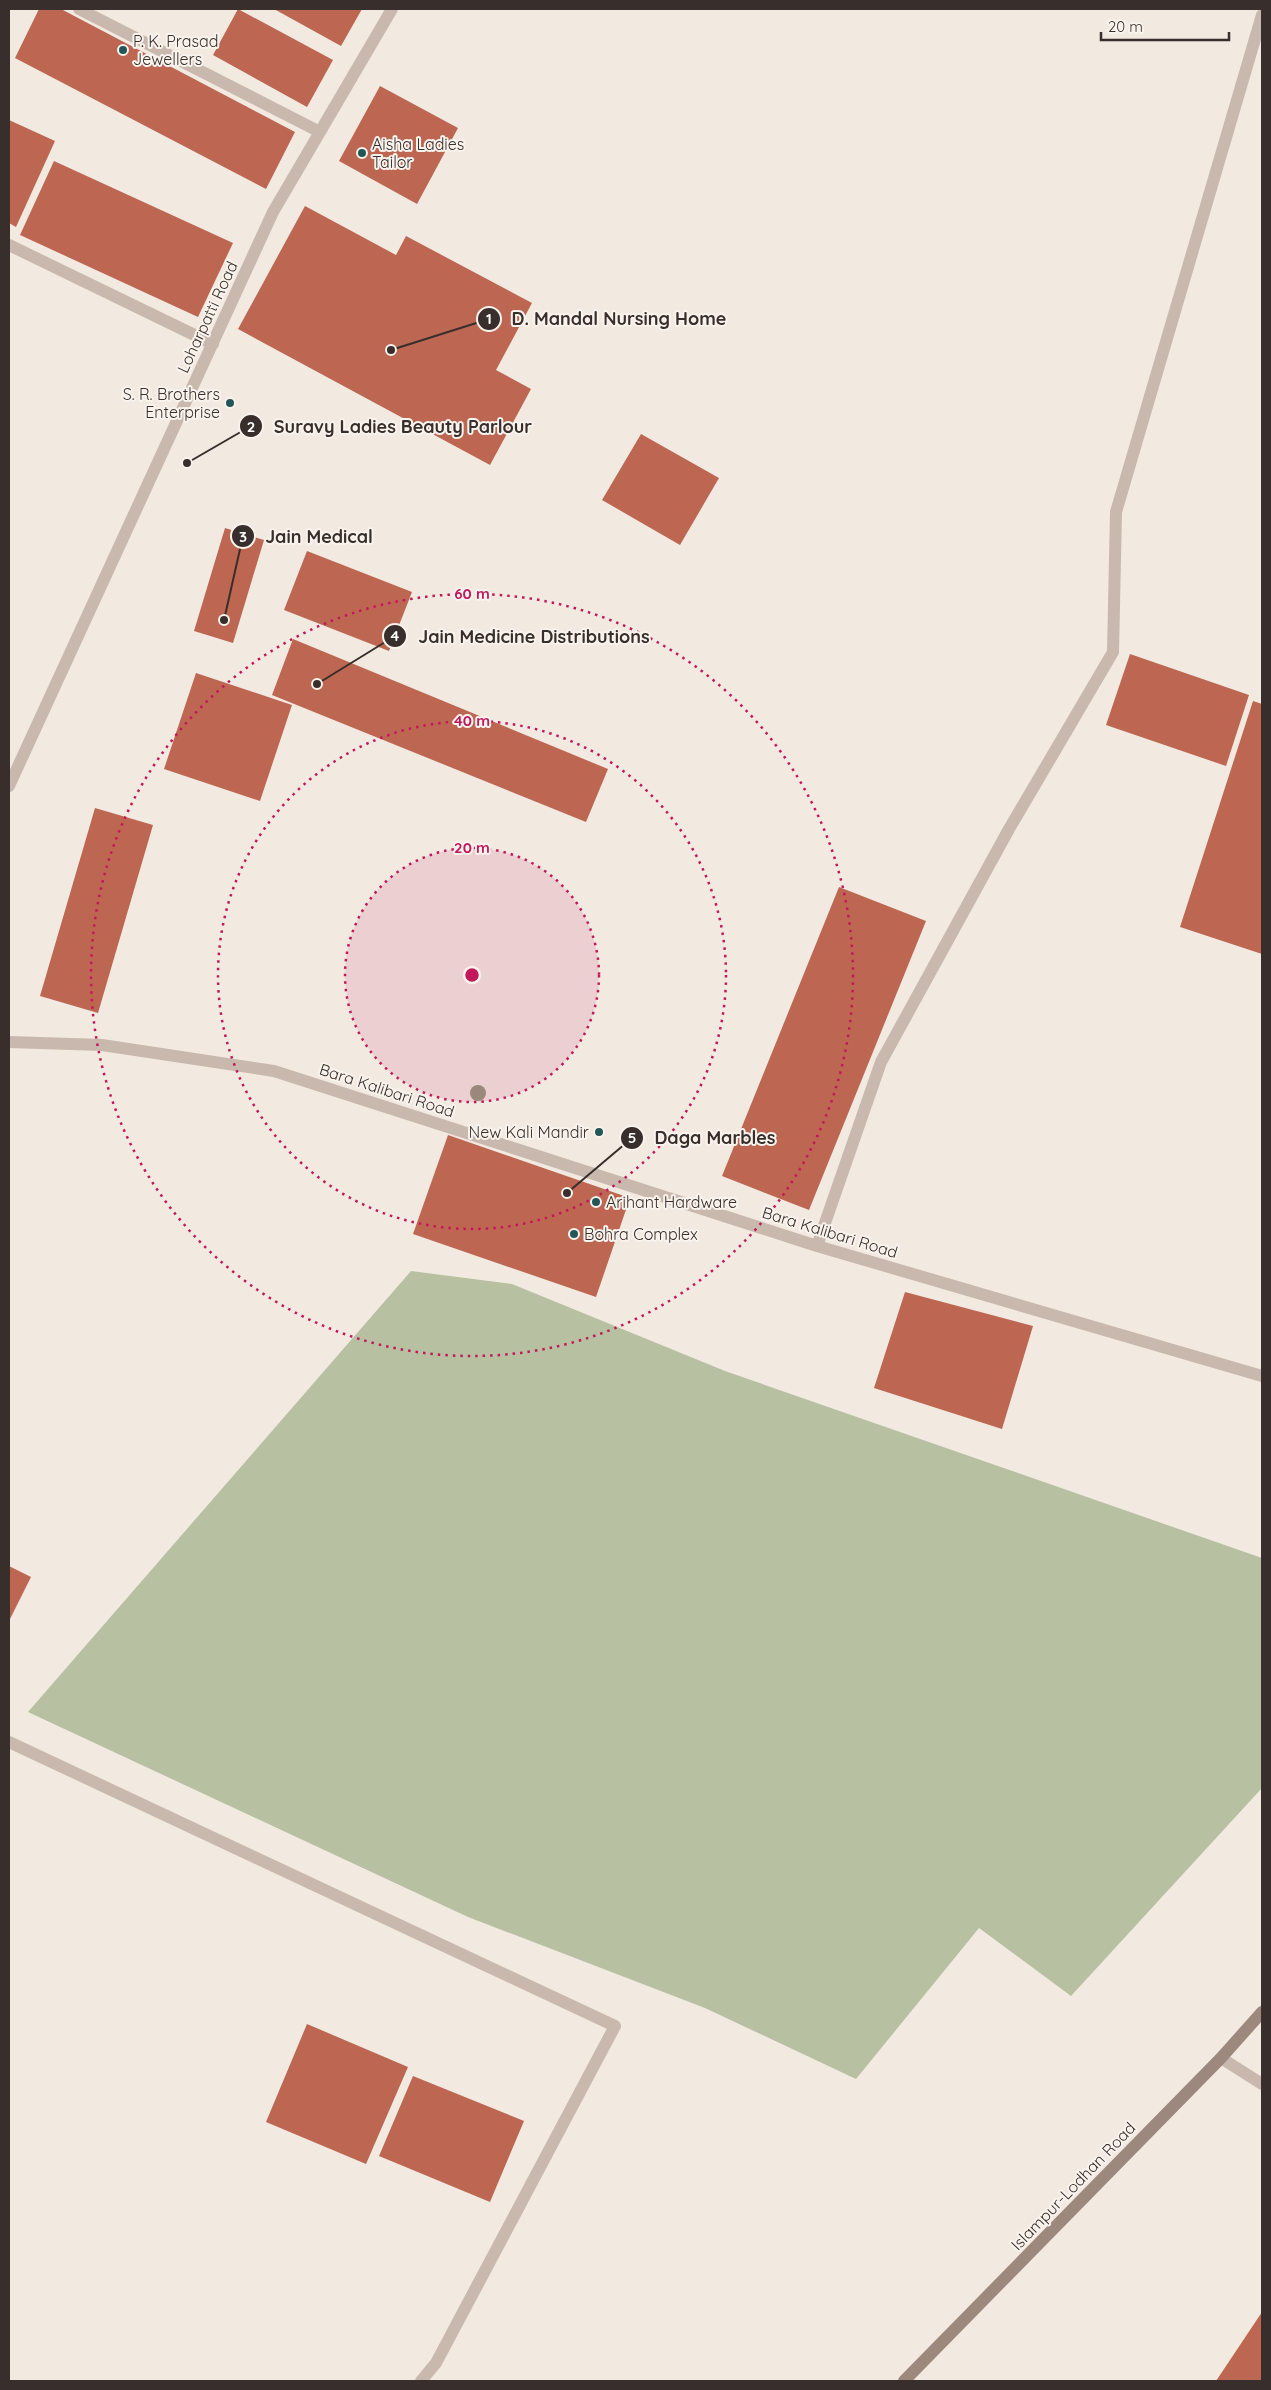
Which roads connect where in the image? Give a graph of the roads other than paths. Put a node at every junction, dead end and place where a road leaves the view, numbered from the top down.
1 (79, 9) edge
2 (392, 9) edge
3 (1262, 15) edge
4 (320, 132) junction
5 (9, 245) edge
6 (213, 344) junction
7 (9, 786) edge
8 (9, 1042) edge
9 (817, 1246) junction
10 (1262, 1376) edge
11 (9, 1742) edge
12 (1262, 2012) edge
13 (1221, 2058) junction
14 (1262, 2084) edge
15 (421, 2381) edge
16 (904, 2381) edge

1 - 4 street
2 - 4 street, Loharpatti Road
3 - 9 street
4 - 6 street, Loharpatti Road
5 - 6 street
6 - 7 street, Loharpatti Road
8 - 9 street, Bara Kalibari Road
9 - 10 street, Bara Kalibari Road
11 - 15 street
12 - 13 main road, Islampur-Lodhan Road
13 - 14 street
13 - 16 main road, Islampur-Lodhan Road

